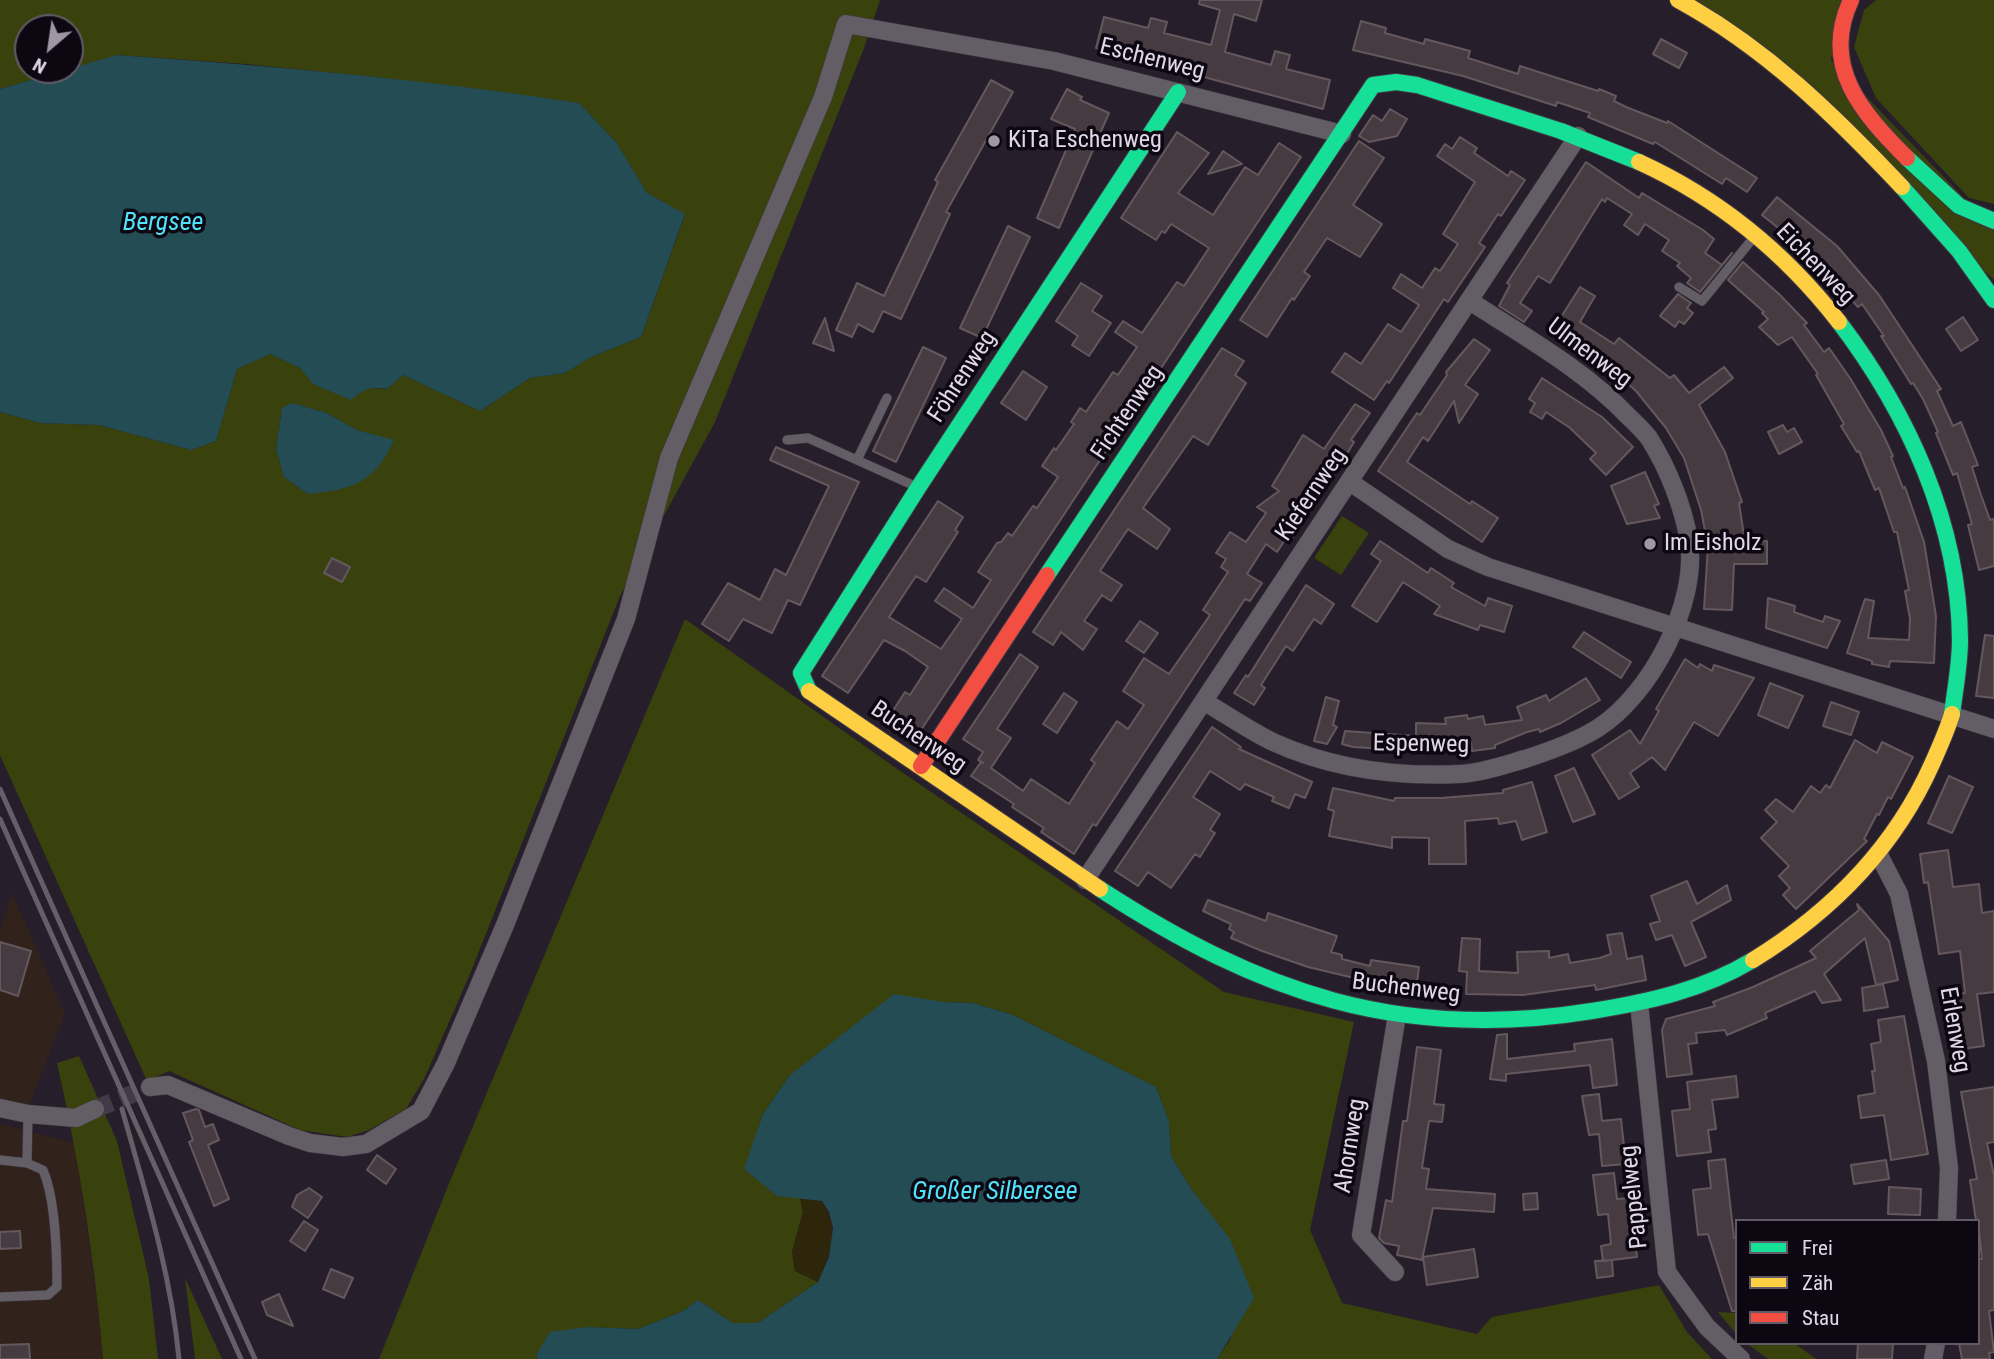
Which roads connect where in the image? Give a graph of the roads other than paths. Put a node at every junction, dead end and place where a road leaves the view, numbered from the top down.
1 (1678, 0) edge
2 (1851, 0) edge
3 (1373, 85) joint
4 (1178, 92) junction
5 (1342, 134) junction
6 (1578, 136) junction
7 (1994, 221) edge
8 (1755, 235) junction
9 (1679, 287) dead end
10 (1470, 300) junction
11 (1994, 300) edge
12 (887, 398) dead end
13 (787, 440) dead end
14 (857, 460) junction
15 (1350, 482) junction
16 (918, 488) junction
17 (1675, 625) junction
18 (808, 691) joint
19 (1205, 702) junction
20 (1952, 715) junction
21 (1994, 729) edge
22 (920, 766) junction
23 (1879, 855) junction
24 (1085, 880) junction
25 (1639, 1003) junction
26 (1397, 1015) junction
27 (150, 1087) tunnel mouth
28 (0, 1108) edge
29 (95, 1109) tunnel mouth
30 (28, 1114) junction
31 (0, 1160) edge
32 (27, 1163) junction
33 (1947, 1219) edge
34 (1395, 1272) dead end
35 (0, 1297) edge
36 (1741, 1359) edge

1 - 11 main road
2 - 7 main road
3 - 5 main road, Fichtenweg
3 - 6 main road, Eichenweg
4 - 5 street, Eschenweg
4 - 16 main road, Föhrenweg
4 - 27 street, Eschenweg
5 - 22 main road, Fichtenweg
6 - 8 main road, Eichenweg
6 - 10 street, Kiefernweg
8 - 9 lane
8 - 20 main road, Eichenweg
10 - 15 street, Kiefernweg
10 - 17 street, Ulmenweg
12 - 14 lane
13 - 14 lane
14 - 16 lane
15 - 17 street
15 - 19 street, Kiefernweg
16 - 18 main road, Föhrenweg
17 - 19 street, Espenweg
17 - 20 street
18 - 22 main road, Buchenweg
19 - 24 street, Kiefernweg
20 - 21 street
20 - 23 main road, Buchenweg
22 - 24 main road, Buchenweg
23 - 25 main road, Buchenweg
23 - 33 street, Erlenweg
24 - 26 main road, Buchenweg
25 - 26 main road, Buchenweg
25 - 36 street, Pappelweg
26 - 34 street, Ahornweg
28 - 30 street
29 - 30 street
30 - 32 lane
31 - 32 lane
32 - 35 lane

